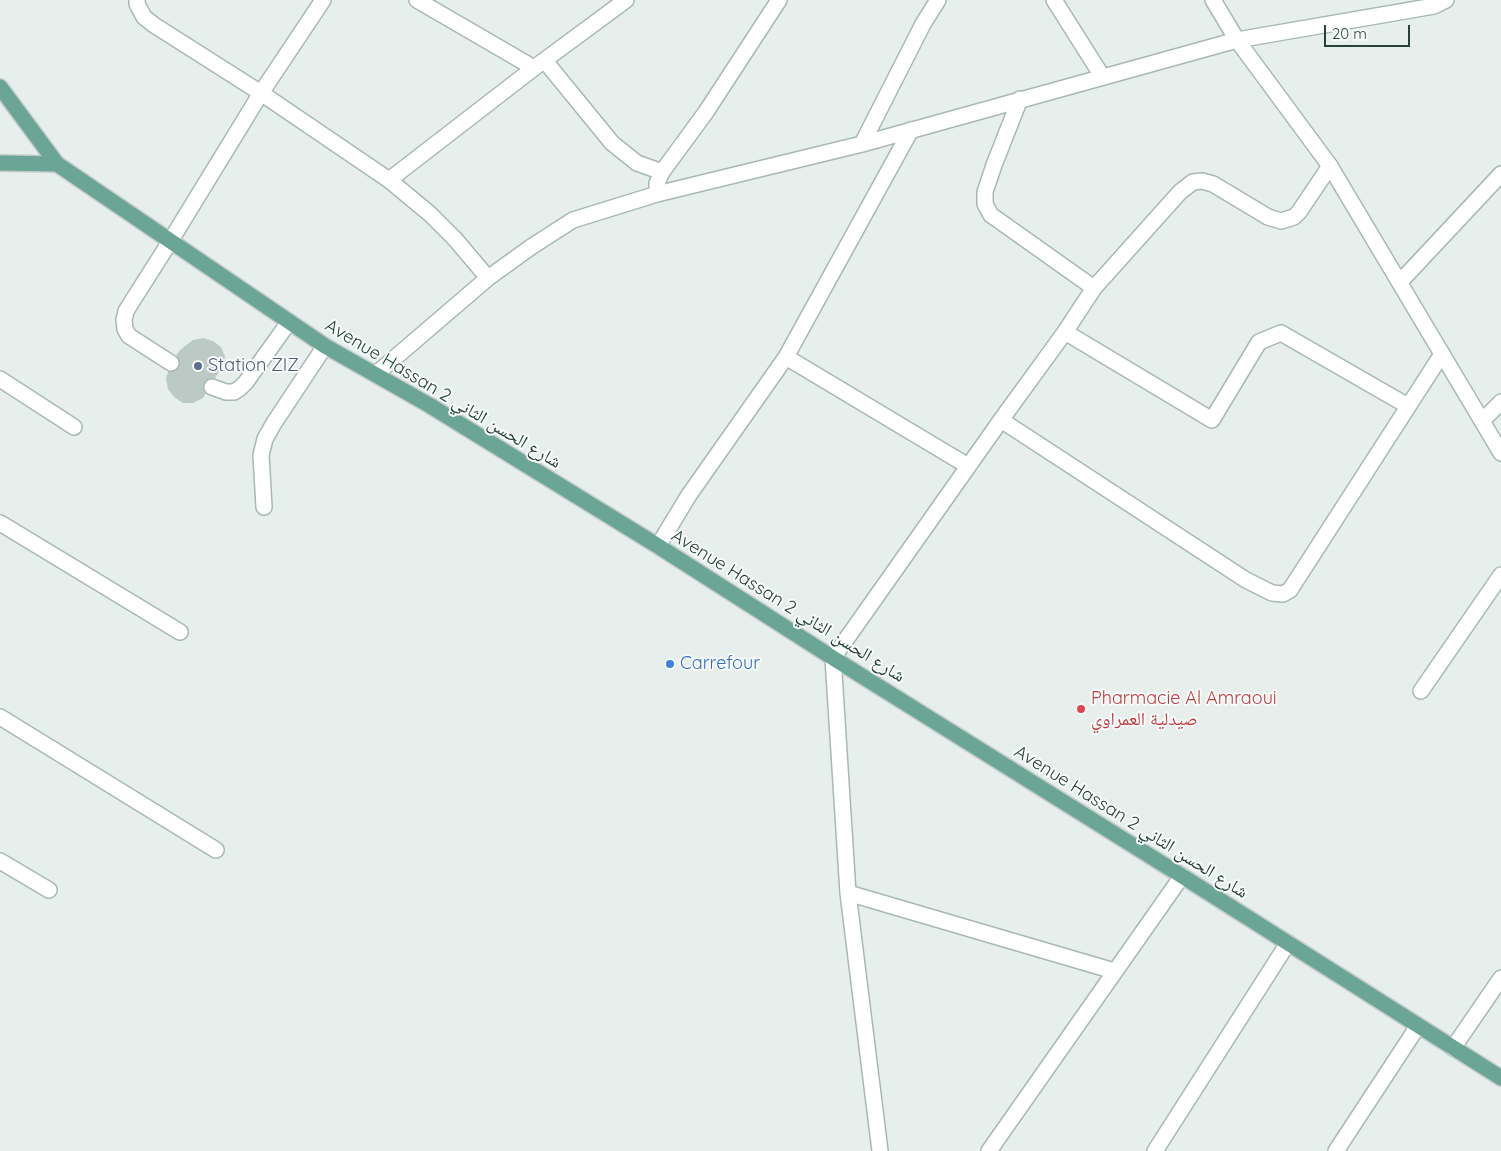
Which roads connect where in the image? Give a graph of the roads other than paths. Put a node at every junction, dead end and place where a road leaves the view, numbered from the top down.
1 (138, 0) edge
2 (323, 0) edge
3 (417, 0) edge
4 (626, 0) edge
5 (779, 0) edge
6 (938, 0) edge
7 (1054, 0) edge
8 (1213, 0) edge
9 (1446, 0) edge
10 (1237, 40) junction
11 (539, 64) junction
12 (1102, 76) junction
13 (0, 87) edge
14 (260, 93) junction
15 (1020, 99) junction
16 (911, 130) junction
17 (862, 144) junction
18 (0, 163) edge
19 (56, 164) junction
20 (1330, 166) junction
21 (662, 172) junction
22 (1501, 174) edge
23 (389, 180) junction
24 (657, 194) junction
25 (171, 240) junction
26 (488, 278) junction
27 (1400, 282) junction
28 (1094, 288) junction
29 (289, 322) junction
30 (1065, 332) junction
31 (325, 346) junction
32 (1442, 354) junction
33 (786, 357) junction
34 (171, 363) dead end
35 (376, 374) junction
36 (0, 379) edge
37 (212, 387) dead end
38 (1501, 402) edge
39 (1408, 406) junction
40 (1001, 420) junction
41 (1482, 421) junction
42 (74, 427) dead end
43 (1501, 453) edge
44 (968, 466) junction
45 (264, 508) dead end
46 (0, 523) edge
47 (658, 546) junction
48 (1501, 575) edge
49 (180, 632) dead end
50 (833, 658) junction
51 (1421, 692) dead end
52 (0, 717) edge
53 (216, 850) dead end
54 (0, 861) edge
55 (1182, 876) junction
56 (49, 890) dead end
57 (848, 893) junction
58 (1288, 943) junction
59 (1114, 971) junction
60 (1501, 978) edge
61 (1418, 1026) junction
62 (1453, 1048) junction
63 (1501, 1078) edge
64 (880, 1151) edge
65 (989, 1151) edge
66 (1155, 1151) edge
67 (1336, 1151) edge

1 - 14 street
2 - 14 street
3 - 11 street
4 - 11 street
5 - 21 street
6 - 17 street
7 - 12 street
8 - 10 street
9 - 10 street
10 - 12 street
10 - 20 street
11 - 21 street
11 - 23 street
12 - 15 street
13 - 19 main road, Avenue Hassan 2 شارع الحسن الثاني
14 - 23 street
14 - 25 street
15 - 16 street
15 - 28 street
16 - 17 street
16 - 33 street
17 - 24 street
18 - 19 main road
19 - 25 main road, Avenue Hassan 2 شارع الحسن الثاني
20 - 27 street
20 - 28 street
21 - 24 street
22 - 27 street
23 - 26 street
24 - 26 street
25 - 29 main road, Avenue Hassan 2 شارع الحسن الثاني
25 - 34 street
26 - 35 street
27 - 32 street
28 - 30 street
29 - 31 main road, Avenue Hassan 2 شارع الحسن الثاني
29 - 37 street
30 - 39 street
30 - 40 street
31 - 35 main road, Avenue Hassan 2 شارع الحسن الثاني
31 - 45 street
32 - 39 street
32 - 41 street
33 - 44 street
33 - 47 street
35 - 47 main road, Avenue Hassan 2 شارع الحسن الثاني
36 - 42 street
38 - 41 street
39 - 40 street
40 - 44 street
41 - 43 street
44 - 50 street
46 - 49 street
47 - 50 main road, Avenue Hassan 2 شارع الحسن الثاني
48 - 51 street
50 - 55 main road, Avenue Hassan 2 شارع الحسن الثاني
50 - 57 street
52 - 53 street
54 - 56 street
55 - 58 main road, Avenue Hassan 2 شارع الحسن الثاني
55 - 59 street
57 - 59 street
57 - 64 street
58 - 61 main road, Avenue Hassan 2 شارع الحسن الثاني
58 - 66 street
59 - 65 street
60 - 62 street
61 - 62 main road, Avenue Hassan 2 شارع الحسن الثاني
61 - 67 street
62 - 63 main road, Avenue Hassan 2 شارع الحسن الثاني

